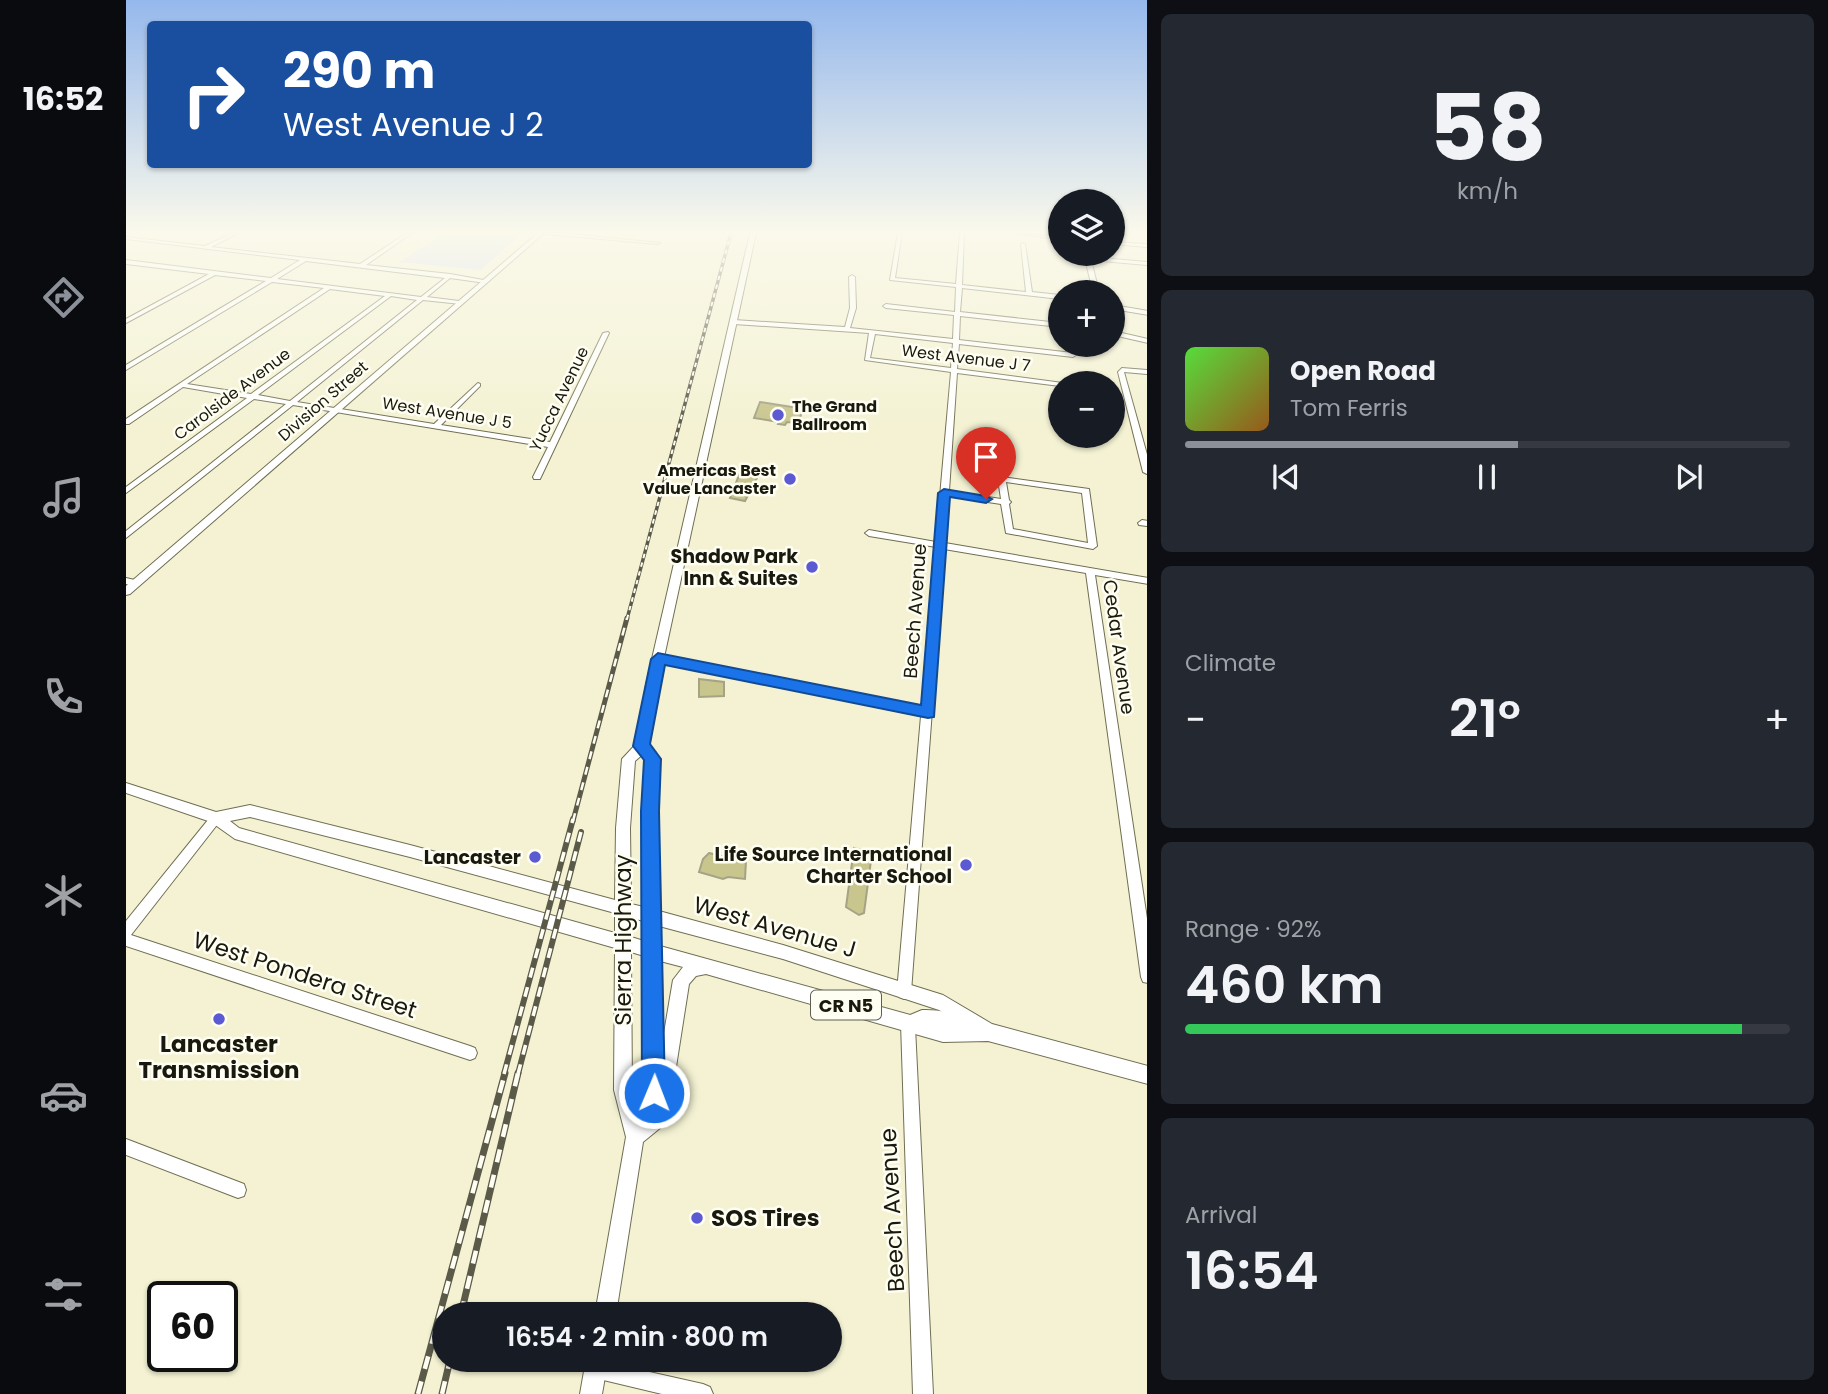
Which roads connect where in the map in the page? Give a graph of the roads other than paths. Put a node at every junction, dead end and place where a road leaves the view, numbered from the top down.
1 (168, 298) edge
2 (241, 298) edge
3 (312, 298) edge
4 (385, 298) edge
5 (414, 298) edge
6 (465, 298) edge
7 (739, 298) edge
8 (853, 298) edge
9 (958, 298) edge
10 (422, 299) junction
11 (459, 303) junction
12 (886, 306) dead end
13 (1125, 309) edge
14 (957, 313) junction
15 (1147, 313) edge
16 (126, 321) edge
17 (734, 322) junction
18 (1048, 324) edge
19 (847, 329) junction
20 (872, 332) junction
21 (606, 333) dead end
22 (1125, 336) edge
23 (956, 341) junction
24 (1147, 341) edge
25 (1048, 352) edge
26 (126, 368) edge
27 (954, 370) junction
28 (1147, 372) edge
29 (1048, 382) edge
30 (181, 385) junction
31 (478, 385) dead end
32 (1127, 392) joint
33 (252, 397) junction
34 (291, 403) junction
35 (337, 410) junction
36 (126, 422) edge
37 (436, 426) junction
38 (552, 445) junction
39 (1147, 472) edge
40 (537, 477) dead end
41 (126, 491) edge
42 (944, 493) junction
43 (1007, 502) junction
44 (869, 533) dead end
45 (126, 536) edge
46 (940, 547) junction
47 (1090, 572) junction
48 (1147, 581) edge
49 (131, 582) edge
50 (126, 592) edge
51 (658, 659) junction
52 (928, 712) junction
53 (642, 746) junction
54 (126, 788) edge
55 (216, 818) junction
56 (623, 908) junction
57 (651, 916) junction
58 (126, 931) edge
59 (126, 940) edge
60 (622, 943) junction
61 (651, 951) junction
62 (705, 966) junction
63 (1147, 977) edge
64 (904, 992) junction
65 (908, 1023) junction
66 (988, 1032) junction
67 (470, 1053) dead end
68 (1147, 1075) edge
69 (635, 1137) junction
70 (126, 1147) edge
71 (238, 1190) dead end
72 (607, 1302) edge
73 (595, 1372) edge
74 (625, 1372) edge
75 (591, 1394) edge
76 (704, 1394) edge
77 (923, 1394) edge

1 - 16 street
2 - 26 street
3 - 30 street
4 - 33 street, Carolside Avenue
5 - 10 street
6 - 11 main road, Division Street
7 - 17 main road, Sierra Highway
8 - 19 street
9 - 14 street, Beech Avenue
10 - 11 street
10 - 34 street
11 - 35 main road, Division Street
12 - 14 street
13 - 15 street
14 - 18 street
14 - 23 street, Beech Avenue
17 - 19 street
17 - 51 main road, Sierra Highway
19 - 20 street
20 - 23 street
20 - 27 street, West Avenue J 7
21 - 38 street, Yucca Avenue
22 - 24 street
23 - 25 street
23 - 27 street, Beech Avenue
27 - 29 street, West Avenue J 7
27 - 42 street, Beech Avenue
28 - 32 street
30 - 33 street, West Avenue J 5
30 - 36 street
31 - 37 street
32 - 39 street
33 - 34 street, West Avenue J 5
33 - 41 street, Carolside Avenue
34 - 35 street, West Avenue J 5
34 - 45 street
35 - 37 street, West Avenue J 5
35 - 49 main road, Division Street
37 - 38 street, West Avenue J 5
38 - 40 street, Yucca Avenue
42 - 43 street
42 - 46 street, Beech Avenue
43 - 43 street
44 - 46 street
46 - 47 street
46 - 52 street, Beech Avenue
47 - 48 street
47 - 63 street, Cedar Avenue
49 - 50 main road, Division Street
51 - 52 street
51 - 53 main road, Sierra Highway
52 - 64 street, Beech Avenue
53 - 56 main road, Sierra Highway
53 - 57 main road, Sierra Highway
54 - 55 main road, West Avenue J / CR N5
55 - 56 main road, West Avenue J
55 - 58 street
55 - 60 main road, West Avenue J / CR N5
56 - 57 main road, West Avenue J
56 - 60 main road, Sierra Highway
57 - 61 main road, Sierra Highway
57 - 64 main road, West Avenue J
59 - 67 street, West Pondera Street
60 - 61 main road, West Avenue J / CR N5
60 - 69 main road, Sierra Highway
61 - 62 main road, West Avenue J / CR N5
61 - 69 main road, Sierra Highway
62 - 65 main road, West Avenue J / CR N5
62 - 69 main road
64 - 66 main road, West Avenue J
65 - 66 main road, West Avenue J / CR N5
65 - 77 street, Beech Avenue
66 - 68 main road, West Avenue J / CR N5
69 - 72 main road, Sierra Highway
70 - 71 street
73 - 75 main road
74 - 76 street

